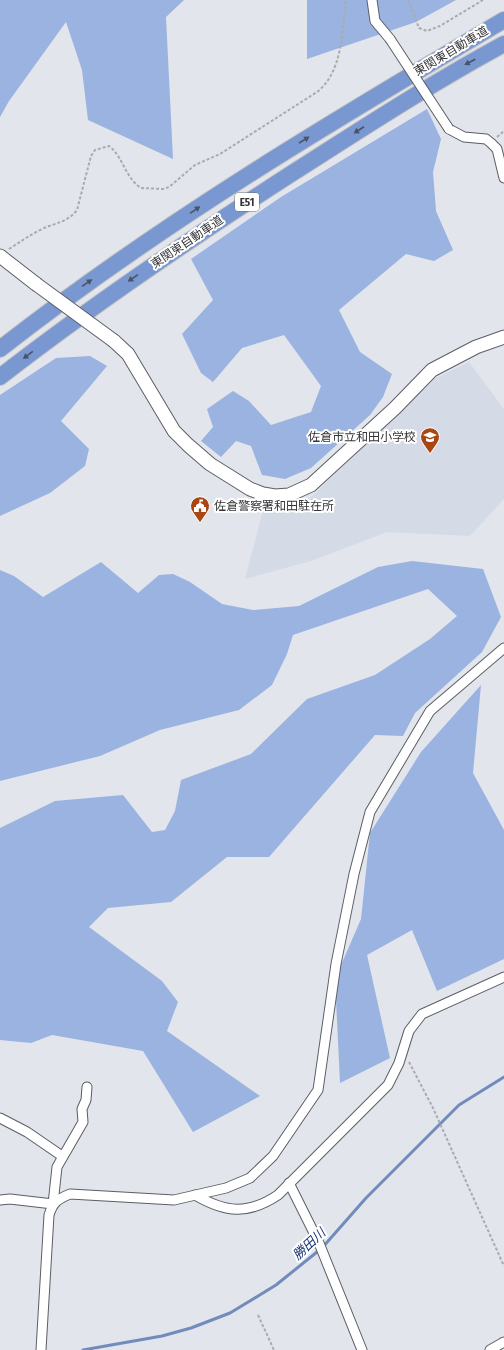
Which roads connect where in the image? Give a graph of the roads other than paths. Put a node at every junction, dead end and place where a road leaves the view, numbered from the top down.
1 (372, 0) edge
2 (504, 20) edge
3 (504, 44) edge
4 (504, 178) edge
5 (3, 254) edge
6 (504, 337) edge
7 (0, 349) edge
8 (0, 377) edge
9 (504, 648) edge
10 (504, 977) edge
11 (87, 1087) dead end
12 (0, 1118) edge
13 (62, 1156) junction
14 (290, 1184) junction
15 (195, 1195) junction
16 (0, 1200) edge
17 (53, 1204) junction
18 (504, 1342) edge
19 (41, 1350) edge
20 (362, 1350) edge
21 (490, 1350) edge

1 - 4 street, bridge
7 -> 2 highway, 東関東自動車道 / E51
3 -> 8 highway, 東関東自動車道 / E51
5 - 6 street, bridge
9 - 15 street
10 - 14 street
11 - 13 street
12 - 13 street
13 - 17 street
14 - 15 street
14 - 20 street
15 - 17 street
16 - 17 street
17 - 19 street
18 - 21 street

